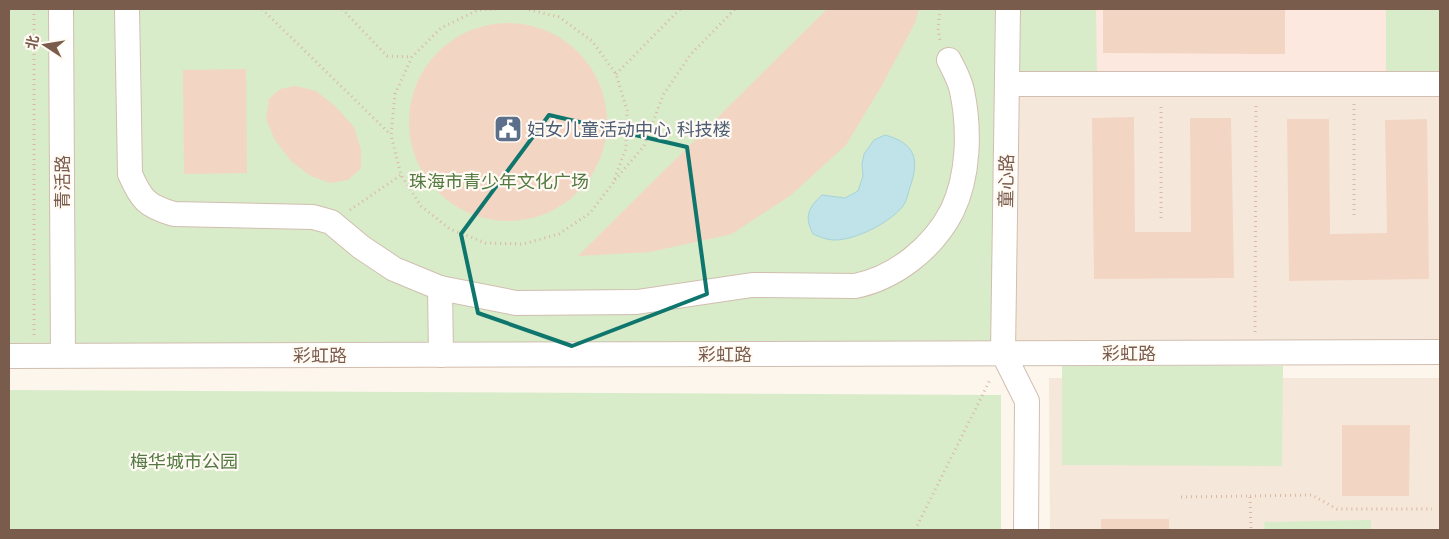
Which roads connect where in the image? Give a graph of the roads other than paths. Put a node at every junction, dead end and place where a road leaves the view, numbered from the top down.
1 (61, 9) edge
2 (127, 9) edge
3 (1008, 9) edge
4 (949, 60) road end
5 (1007, 84) junction
6 (1440, 84) edge
7 (440, 288) junction
8 (1440, 352) edge
9 (1003, 353) junction
10 (63, 355) junction
11 (441, 355) junction
12 (9, 356) edge
13 (1026, 530) edge

1 - 10 street, 青活路
2 - 7 street
3 - 5 street, 童心路
4 - 7 street
5 - 6 street
5 - 9 street, 童心路
7 - 11 street
8 - 9 street, 彩虹路
9 - 11 street, 彩虹路
9 - 13 street
10 - 11 street, 彩虹路
10 - 12 street, 彩虹路

